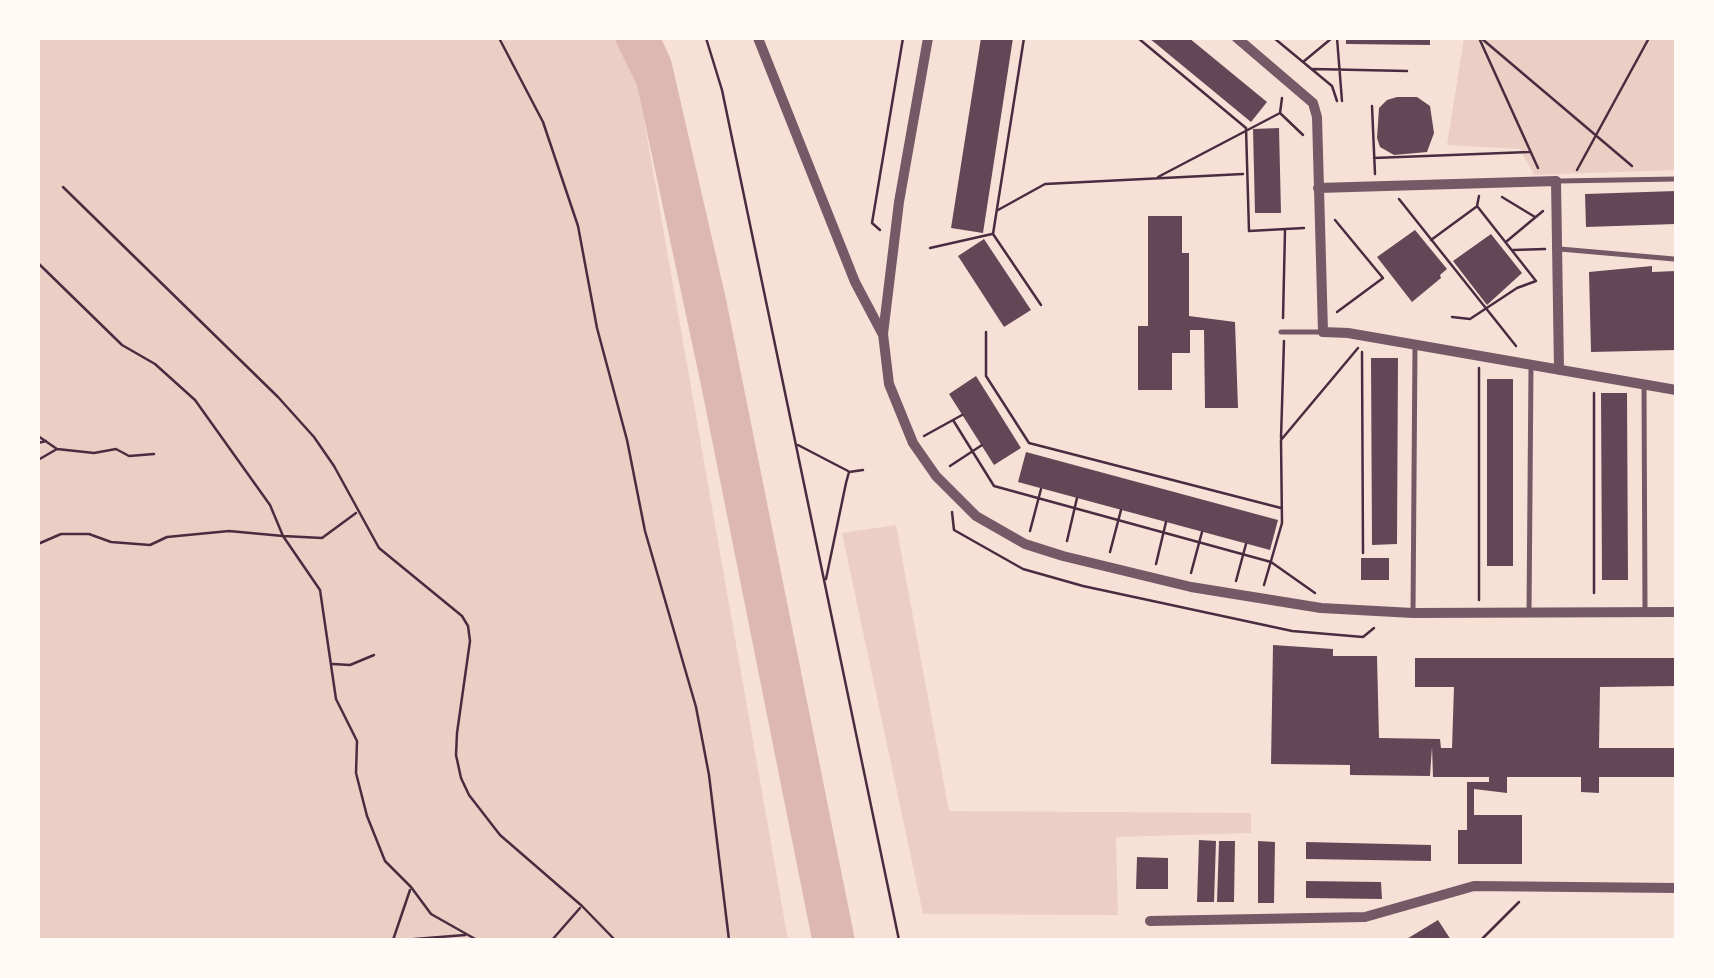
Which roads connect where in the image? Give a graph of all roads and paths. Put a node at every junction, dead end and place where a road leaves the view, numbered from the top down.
1 (499, 38) edge
2 (706, 38) edge
3 (758, 38) edge
4 (903, 38) edge
5 (928, 38) edge
6 (1024, 38) edge
7 (1138, 38) edge
8 (1237, 38) edge
9 (1274, 38) edge
10 (1334, 38) edge
11 (1480, 38) edge
12 (1649, 38) edge
13 (1304, 62) junction
14 (1313, 69) junction
15 (1339, 69) junction
16 (1407, 71) dead end
17 (1285, 76) junction
18 (1372, 106) dead end
19 (1280, 112) junction
20 (1246, 128) junction
21 (1596, 136) junction
22 (1318, 148) junction
23 (1531, 152) junction
24 (1374, 158) junction
25 (1246, 174) junction
26 (1648, 179) junction
27 (1676, 179) edge
28 (1154, 180) junction
29 (1572, 180) junction
30 (1550, 181) junction
31 (1480, 183) junction
32 (1389, 186) junction
33 (63, 187) dead end
34 (1375, 187) junction
35 (1318, 194) junction
36 (1556, 200) junction
37 (1478, 206) junction
38 (997, 211) junction
39 (1535, 216) junction
40 (1320, 228) junction
41 (1285, 229) junction
42 (993, 234) junction
43 (885, 235) dead end
44 (1431, 240) junction
45 (1506, 242) junction
46 (930, 248) dead end
47 (1557, 249) junction
48 (1512, 250) junction
49 (1674, 259) dead end
50 (38, 263) edge
51 (1040, 306) dead end
52 (1487, 310) junction
53 (1332, 315) dead end
54 (1452, 318) dead end
55 (1283, 324) dead end
56 (986, 332) dead end
57 (1282, 332) joint
58 (1323, 332) junction
59 (883, 334) junction
60 (1415, 346) junction
61 (1479, 356) junction
62 (1532, 366) junction
63 (1558, 370) junction
64 (1594, 376) junction
65 (1644, 385) junction
66 (1676, 390) edge
67 (962, 414) dead end
68 (953, 420) junction
69 (38, 436) edge
70 (923, 436) dead end
71 (47, 440) junction
72 (1282, 440) junction
73 (38, 443) edge
74 (795, 443) junction
75 (982, 445) dead end
76 (57, 449) junction
77 (972, 451) junction
78 (154, 454) dead end
79 (38, 460) edge
80 (863, 470) dead end
81 (945, 470) dead end
82 (849, 472) junction
83 (1041, 489) dead end
84 (1038, 498) junction
85 (1077, 498) dead end
86 (1074, 508) junction
87 (1282, 508) junction
88 (1121, 510) dead end
89 (358, 512) junction
90 (1118, 520) junction
91 (1166, 522) dead end
92 (1030, 531) dead end
93 (1164, 532) junction
94 (1202, 532) dead end
95 (283, 536) junction
96 (1067, 541) dead end
97 (1200, 542) junction
98 (38, 544) edge
99 (1246, 544) dead end
100 (1110, 553) dead end
101 (1364, 553) dead end
102 (1243, 554) junction
103 (1271, 562) junction
104 (1156, 564) dead end
105 (1191, 573) dead end
106 (1236, 582) dead end
107 (825, 585) junction
108 (1263, 588) dead end
109 (1594, 594) dead end
110 (1319, 596) dead end
111 (1479, 603) dead end
112 (1529, 612) junction
113 (1645, 612) junction
114 (1676, 612) edge
115 (1413, 613) junction
116 (374, 656) dead end
117 (332, 664) junction
118 (1534, 886) junction
119 (411, 887) junction
120 (1676, 888) edge
121 (582, 906) junction
122 (1150, 921) dead end
123 (466, 935) junction
124 (394, 940) edge
125 (402, 940) edge
126 (476, 940) edge
127 (552, 940) edge
128 (615, 940) edge
129 (730, 940) edge
130 (899, 940) edge
131 (1481, 940) edge

1 - 129 path
2 - 74 path
3 - 59 street
4 - 43 path
5 - 59 street
6 - 38 path
7 - 20 path
8 - 17 street
9 - 13 path
10 - 13 path
10 - 15 path
11 - 21 path
11 - 23 path
12 - 21 path
13 - 14 path
14 - 15 path
14 - 15 path
15 - 16 path
17 - 19 path
17 - 22 street
18 - 24 path
19 - 20 path
19 - 22 path
20 - 25 path
20 - 28 path
21 - 26 path
21 - 29 path
22 - 35 street
23 - 24 path
23 - 30 path
24 - 34 path
25 - 28 path
25 - 41 path
26 - 27 lane
26 - 29 lane
28 - 38 path
29 - 30 lane
30 - 31 street
30 - 36 street
31 - 32 street
31 - 37 path
31 - 39 path
32 - 34 street
32 - 44 path
33 - 89 path
34 - 35 street
35 - 40 street
35 - 53 path
36 - 39 path
36 - 47 street
37 - 44 path
37 - 45 path
38 - 42 path
39 - 45 path
40 - 41 path
40 - 58 street
41 - 55 path
42 - 46 path
42 - 51 path
44 - 52 path
45 - 48 path
47 - 48 path
47 - 49 lane
47 - 63 street
48 - 52 path
50 - 95 path
52 - 54 path
52 - 62 path
56 - 87 path
57 - 58 lane
57 - 72 path
58 - 60 street
59 - 115 street
60 - 61 street
60 - 115 lane
61 - 62 street
61 - 111 path
62 - 63 street
62 - 112 lane
63 - 64 street
64 - 65 street
64 - 109 path
65 - 66 street
65 - 113 lane
67 - 68 path
68 - 70 path
68 - 77 path
69 - 71 path
71 - 73 path
71 - 76 path
72 - 87 path
72 - 101 path
74 - 82 path
74 - 107 path
75 - 77 path
76 - 78 path
76 - 79 path
77 - 81 path
77 - 84 path
80 - 82 path
82 - 107 path
83 - 84 path
84 - 86 path
84 - 92 path
85 - 86 path
86 - 90 path
86 - 96 path
87 - 103 path
88 - 90 path
89 - 95 path
89 - 121 path
90 - 93 path
90 - 100 path
91 - 93 path
93 - 97 path
93 - 104 path
94 - 97 path
95 - 98 path
95 - 117 path
97 - 102 path
97 - 105 path
99 - 102 path
102 - 103 path
102 - 106 path
103 - 108 path
103 - 110 path
107 - 130 path
112 - 113 street
112 - 115 street
113 - 114 street
116 - 117 path
117 - 119 path
118 - 120 street
118 - 122 street
118 - 131 path
119 - 123 path
119 - 124 path
121 - 127 path
121 - 128 path
123 - 125 path
123 - 126 path

